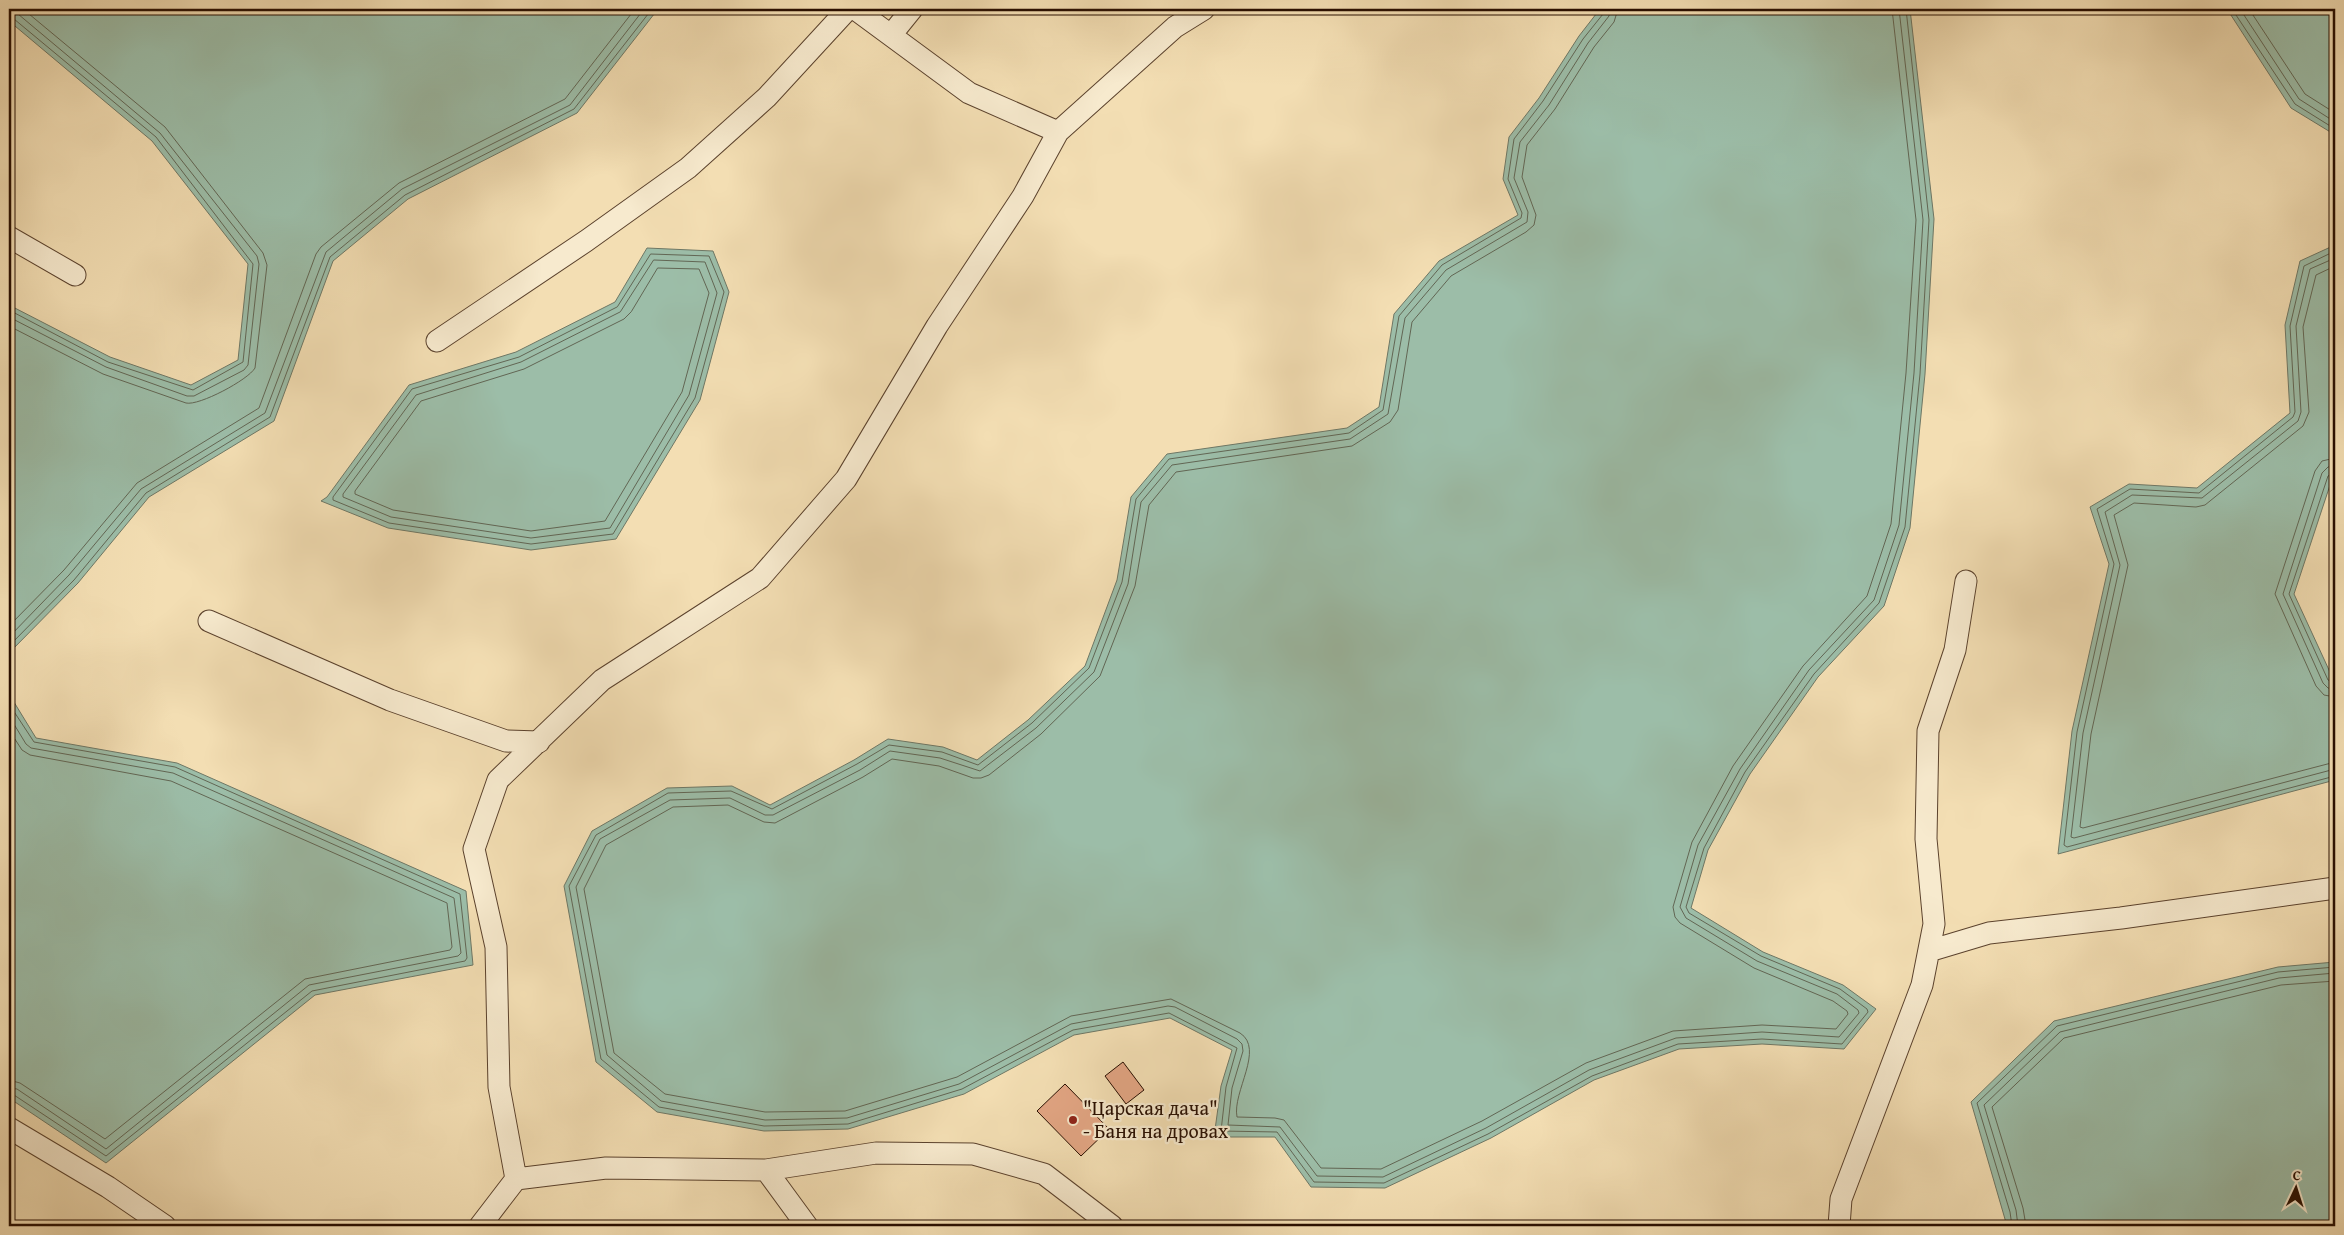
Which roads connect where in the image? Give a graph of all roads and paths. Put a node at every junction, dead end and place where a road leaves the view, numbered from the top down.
1 (848, 9) edge
2 (855, 9) edge
3 (912, 9) edge
4 (1204, 9) edge
5 (891, 35) junction
6 (1058, 132) junction
7 (9, 236) edge
8 (75, 275) dead end
9 (437, 341) dead end
10 (1966, 581) dead end
11 (209, 621) dead end
12 (539, 742) junction
13 (2335, 888) edge
14 (1929, 951) junction
15 (9, 1128) edge
16 (766, 1170) junction
17 (516, 1179) junction
18 (490, 1222) edge
19 (165, 1226) edge
20 (807, 1226) edge
21 (1112, 1226) edge
22 (1839, 1226) edge

1 - 9 lane
2 - 5 lane
3 - 5 lane
4 - 6 lane
5 - 6 lane
6 - 12 lane
7 - 8 lane
10 - 14 lane
11 - 12 lane
12 - 17 lane
13 - 14 lane
14 - 22 lane
15 - 19 lane
16 - 17 lane
16 - 20 lane
16 - 21 lane
17 - 18 lane

